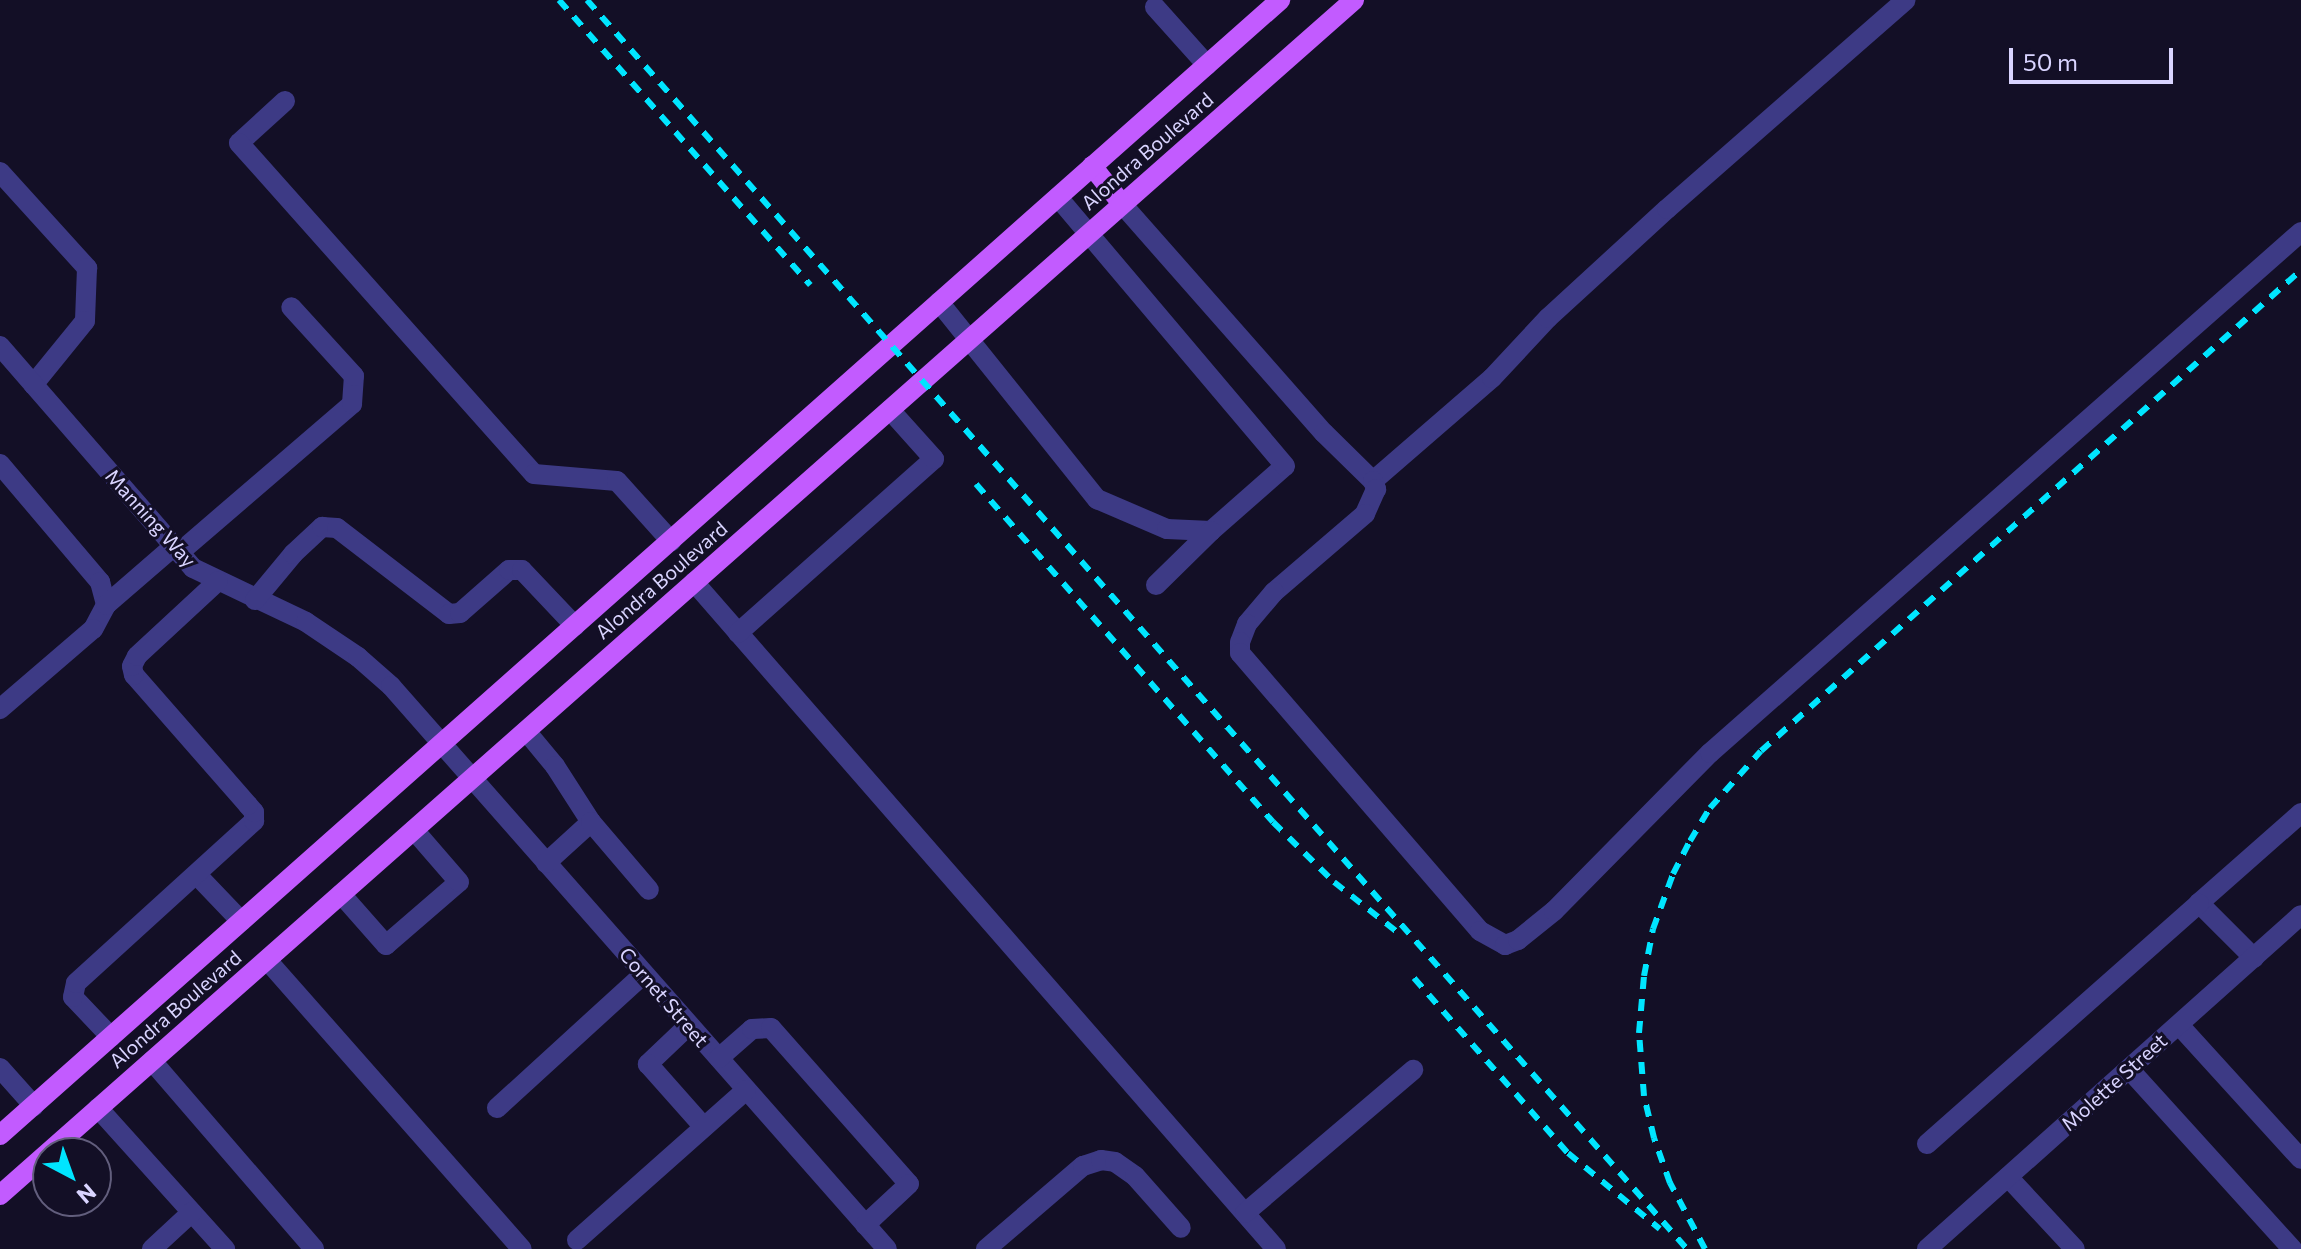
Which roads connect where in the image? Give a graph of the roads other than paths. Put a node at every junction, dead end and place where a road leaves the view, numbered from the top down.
1 (1280, 0) edge
2 (1354, 0) edge
3 (1906, 0) edge
4 (1155, 2) edge
5 (1207, 65) junction
6 (285, 101) dead end
7 (1092, 166) junction
8 (0, 172) edge
9 (1058, 197) junction
10 (1122, 204) junction
11 (2301, 232) edge
12 (1090, 233) junction
13 (939, 302) junction
14 (291, 307) dead end
15 (968, 341) junction
16 (0, 346) edge
17 (33, 385) junction
18 (890, 410) junction
19 (0, 464) edge
20 (1366, 476) junction
21 (1211, 531) junction
22 (671, 541) junction
23 (177, 549) junction
24 (218, 581) junction
25 (694, 582) junction
26 (1156, 585) dead end
27 (255, 600) junction
28 (106, 605) junction
29 (575, 626) junction
30 (738, 633) junction
31 (0, 709) edge
32 (526, 731) junction
33 (441, 744) junction
34 (472, 779) junction
35 (2301, 813) edge
36 (591, 822) junction
37 (414, 830) junction
38 (546, 863) junction
39 (197, 875) junction
40 (649, 890) dead end
41 (341, 894) junction
42 (2199, 903) junction
43 (2301, 915) edge
44 (241, 921) junction
45 (2254, 958) junction
46 (267, 960) junction
47 (644, 974) junction
48 (689, 1025) junction
49 (2179, 1025) junction
50 (111, 1037) junction
51 (719, 1058) junction
52 (152, 1061) junction
53 (0, 1068) edge
54 (2129, 1069) junction
55 (1413, 1070) dead end
56 (746, 1090) junction
57 (34, 1106) junction
58 (98, 1108) junction
59 (497, 1108) dead end
60 (704, 1127) junction
61 (0, 1135) edge
62 (1927, 1144) dead end
63 (2301, 1159) edge
64 (2008, 1177) junction
65 (0, 1195) edge
66 (192, 1212) junction
67 (1245, 1213) junction
68 (865, 1225) junction
69 (1181, 1228) dead end
70 (577, 1240) dead end
71 (1938, 1246) edge
72 (152, 1249) edge
73 (225, 1249) edge
74 (314, 1249) edge
75 (522, 1249) edge
76 (887, 1249) edge
77 (986, 1249) edge
78 (1276, 1249) edge
79 (2075, 1249) edge
80 (2292, 1249) edge

1 - 5 main road, Alondra Boulevard
2 - 10 main road, Alondra Boulevard
3 - 20 street
4 - 5 street
5 - 7 main road, Alondra Boulevard
6 - 22 street
7 - 9 main road, Alondra Boulevard
7 - 10 main road
8 - 17 street
9 - 12 street
9 - 13 main road, Alondra Boulevard
10 - 12 main road, Alondra Boulevard
10 - 20 street
11 - 20 street
12 - 15 main road, Alondra Boulevard
12 - 21 street
13 - 15 street
13 - 22 main road, Alondra Boulevard
14 - 23 street
15 - 18 main road, Alondra Boulevard
15 - 21 street
16 - 17 street, Manning Way
17 - 23 street, Manning Way
18 - 25 main road, Alondra Boulevard
18 - 30 street
19 - 28 street
21 - 26 street
22 - 29 main road, Alondra Boulevard
23 - 24 street, Manning Way
23 - 28 street
24 - 27 street, Manning Way
24 - 39 street
25 - 30 street
25 - 32 main road, Alondra Boulevard
27 - 29 street
27 - 33 street, Manning Way
28 - 31 street
29 - 33 main road, Alondra Boulevard
30 - 67 street
32 - 34 main road, Alondra Boulevard
32 - 36 street
33 - 34 street, Cornet Street
33 - 44 main road, Alondra Boulevard
34 - 37 main road, Alondra Boulevard
34 - 38 street, Cornet Street
35 - 42 street
36 - 38 street
36 - 40 street
37 - 41 main road, Alondra Boulevard
37 - 41 street
38 - 47 street, Cornet Street
39 - 44 street
39 - 50 street
41 - 46 main road, Alondra Boulevard
42 - 45 street
42 - 62 street
43 - 45 street, Molette Street
44 - 50 main road, Alondra Boulevard
45 - 49 street, Molette Street
46 - 52 main road, Alondra Boulevard
46 - 75 street
47 - 48 street, Cornet Street
47 - 59 street
48 - 51 street, Cornet Street
48 - 60 street
49 - 54 street, Molette Street
49 - 63 street
50 - 57 main road, Alondra Boulevard
51 - 56 street, Cornet Street
51 - 68 street
52 - 58 main road, Alondra Boulevard
52 - 74 street
53 - 57 street
54 - 64 street, Molette Street
54 - 80 street
55 - 67 street
56 - 60 street
56 - 68 street, Cornet Street
57 - 61 main road, Alondra Boulevard
58 - 65 main road, Alondra Boulevard
58 - 66 street
60 - 70 street
64 - 71 street, Molette Street
64 - 79 street
66 - 72 street
66 - 73 street
67 - 78 street
68 - 76 street, Cornet Street
69 - 77 street

